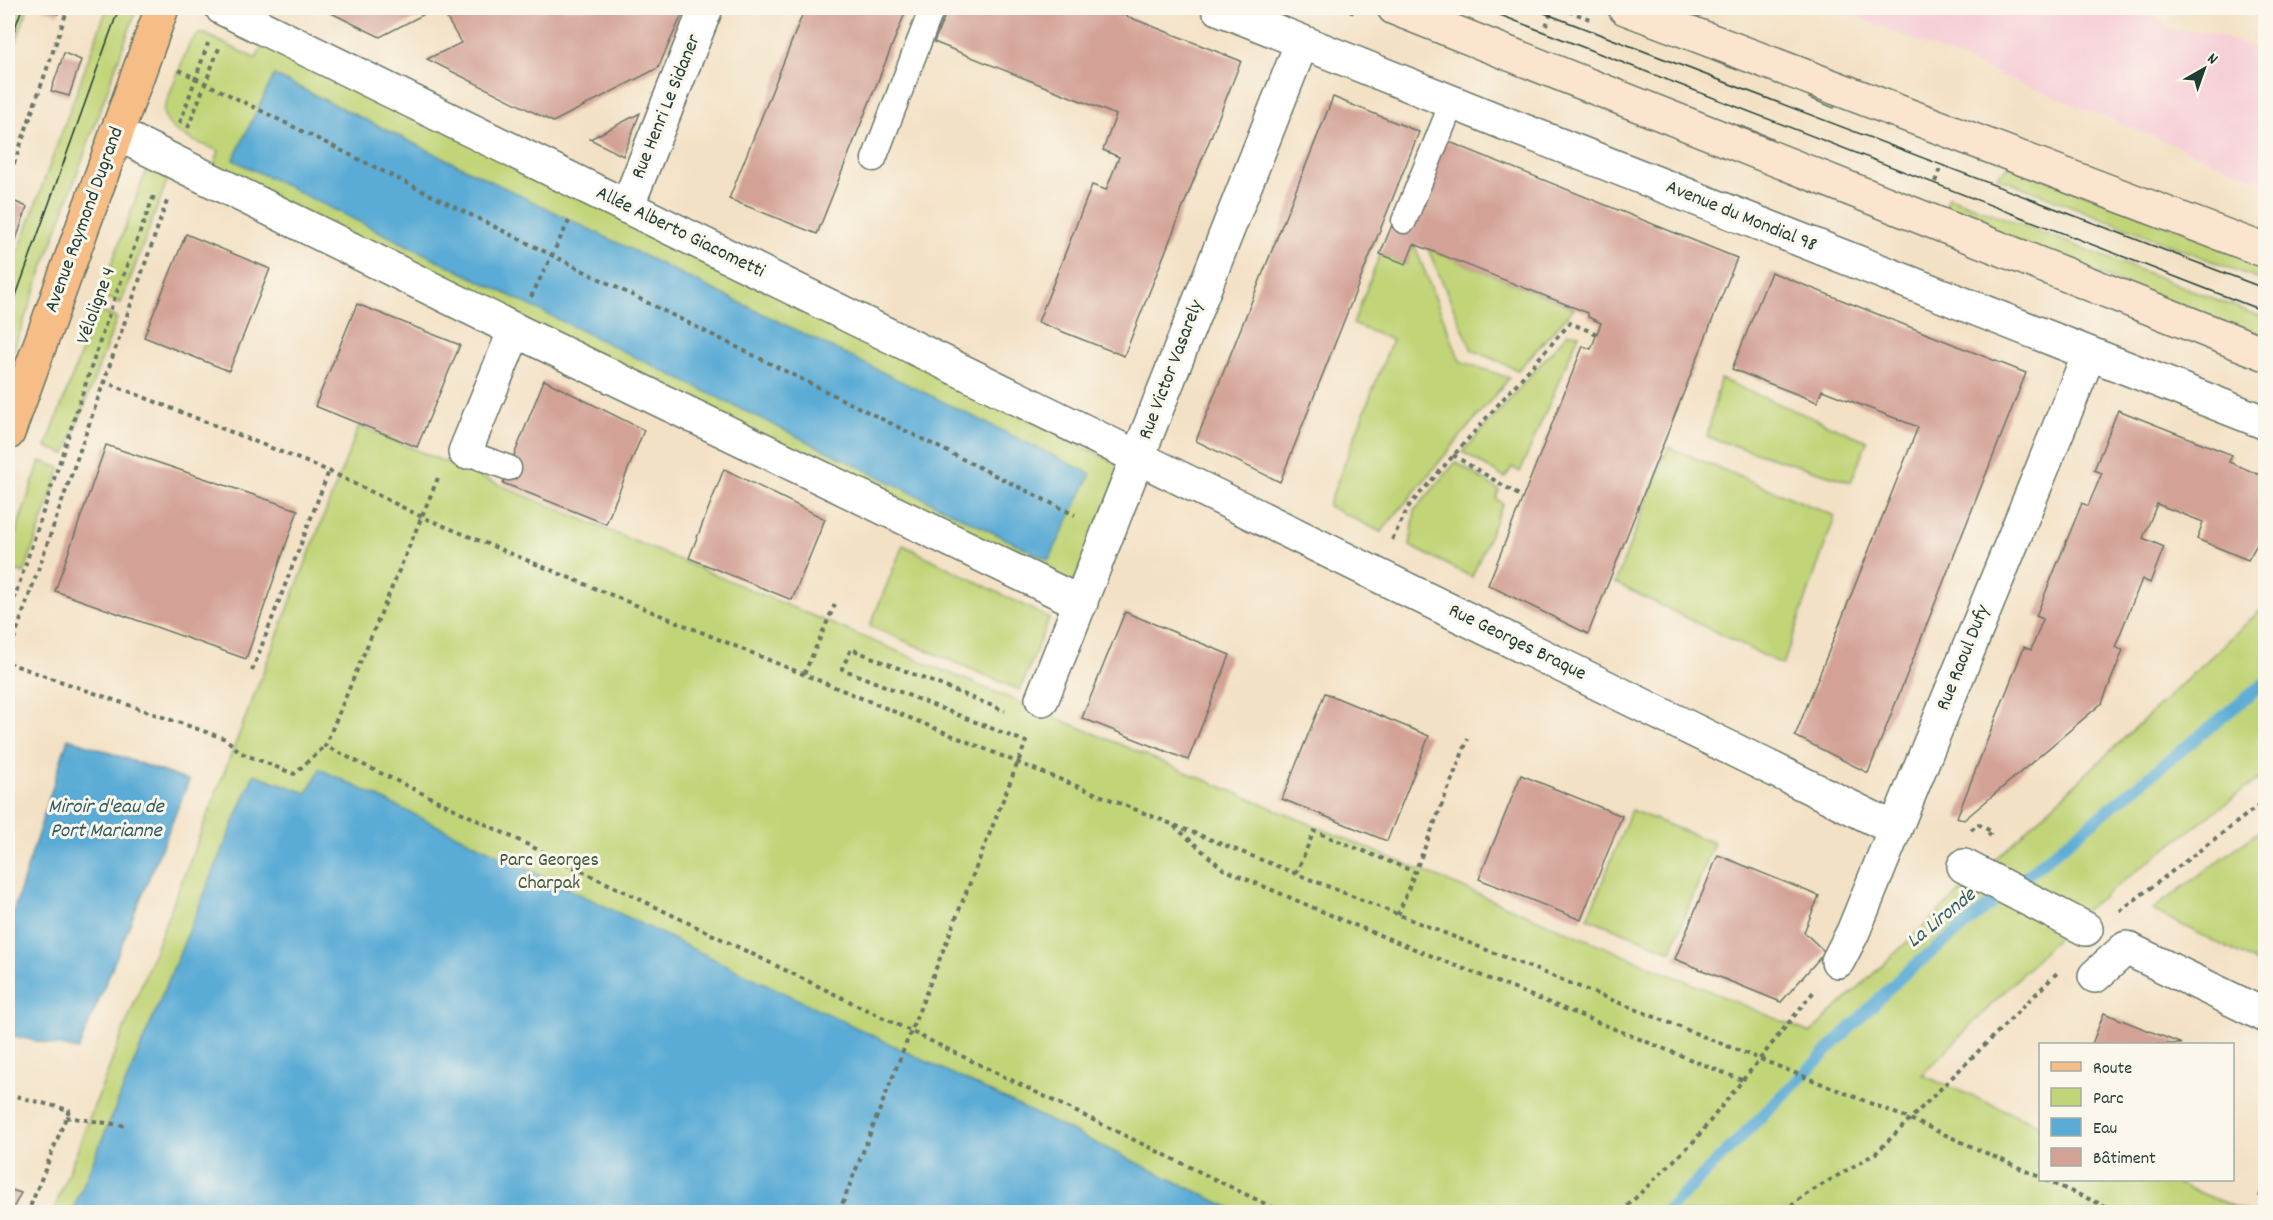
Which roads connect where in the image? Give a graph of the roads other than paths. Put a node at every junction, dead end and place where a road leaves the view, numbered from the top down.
1 (162, 8) edge
2 (932, 8) edge
3 (1218, 8) edge
4 (1394, 8) edge
5 (1625, 8) edge
6 (704, 14) edge
7 (222, 18) edge
8 (1302, 42) junction
9 (1452, 103) junction
10 (116, 133) junction
11 (874, 159) dead end
12 (627, 207) junction
13 (1404, 221) dead end
14 (2265, 252) edge
15 (515, 330) junction
16 (2089, 354) junction
17 (2265, 354) edge
18 (2265, 423) edge
19 (8, 433) edge
20 (465, 452) joint
21 (1138, 459) junction
22 (509, 468) dead end
23 (1081, 603) junction
24 (1042, 699) dead end
25 (1895, 829) junction
26 (1964, 866) dead end
27 (2086, 929) dead end
28 (1838, 961) road end
29 (2080, 971) road end
30 (2265, 1016) edge

1 - 10 main road, Avenue Raymond Dugrand
2 - 11 lane
3 - 8 street, Avenue du Mondial 98
4 - 17 main road
5 - 14 main road
6 - 12 street, Rue Henri Le Sidaner
7 - 12 street, Allée Alberto Giacometti
8 - 9 street, Avenue du Mondial 98
8 - 21 street, Rue Victor Vasarely
9 - 13 lane
9 - 16 street, Avenue du Mondial 98
10 - 15 street
10 - 19 main road, Avenue Raymond Dugrand
12 - 21 street, Allée Alberto Giacometti
15 - 20 street
15 - 23 street
16 - 18 street, Avenue du Mondial 98
16 - 25 street, Rue Raoul Dufy
20 - 22 lane
21 - 23 street, Rue Victor Vasarely
21 - 25 street, Rue Georges Braque
23 - 24 street, Rue Victor Vasarely
25 - 28 street, Rue Raoul Dufy
26 - 27 street
29 - 30 street

